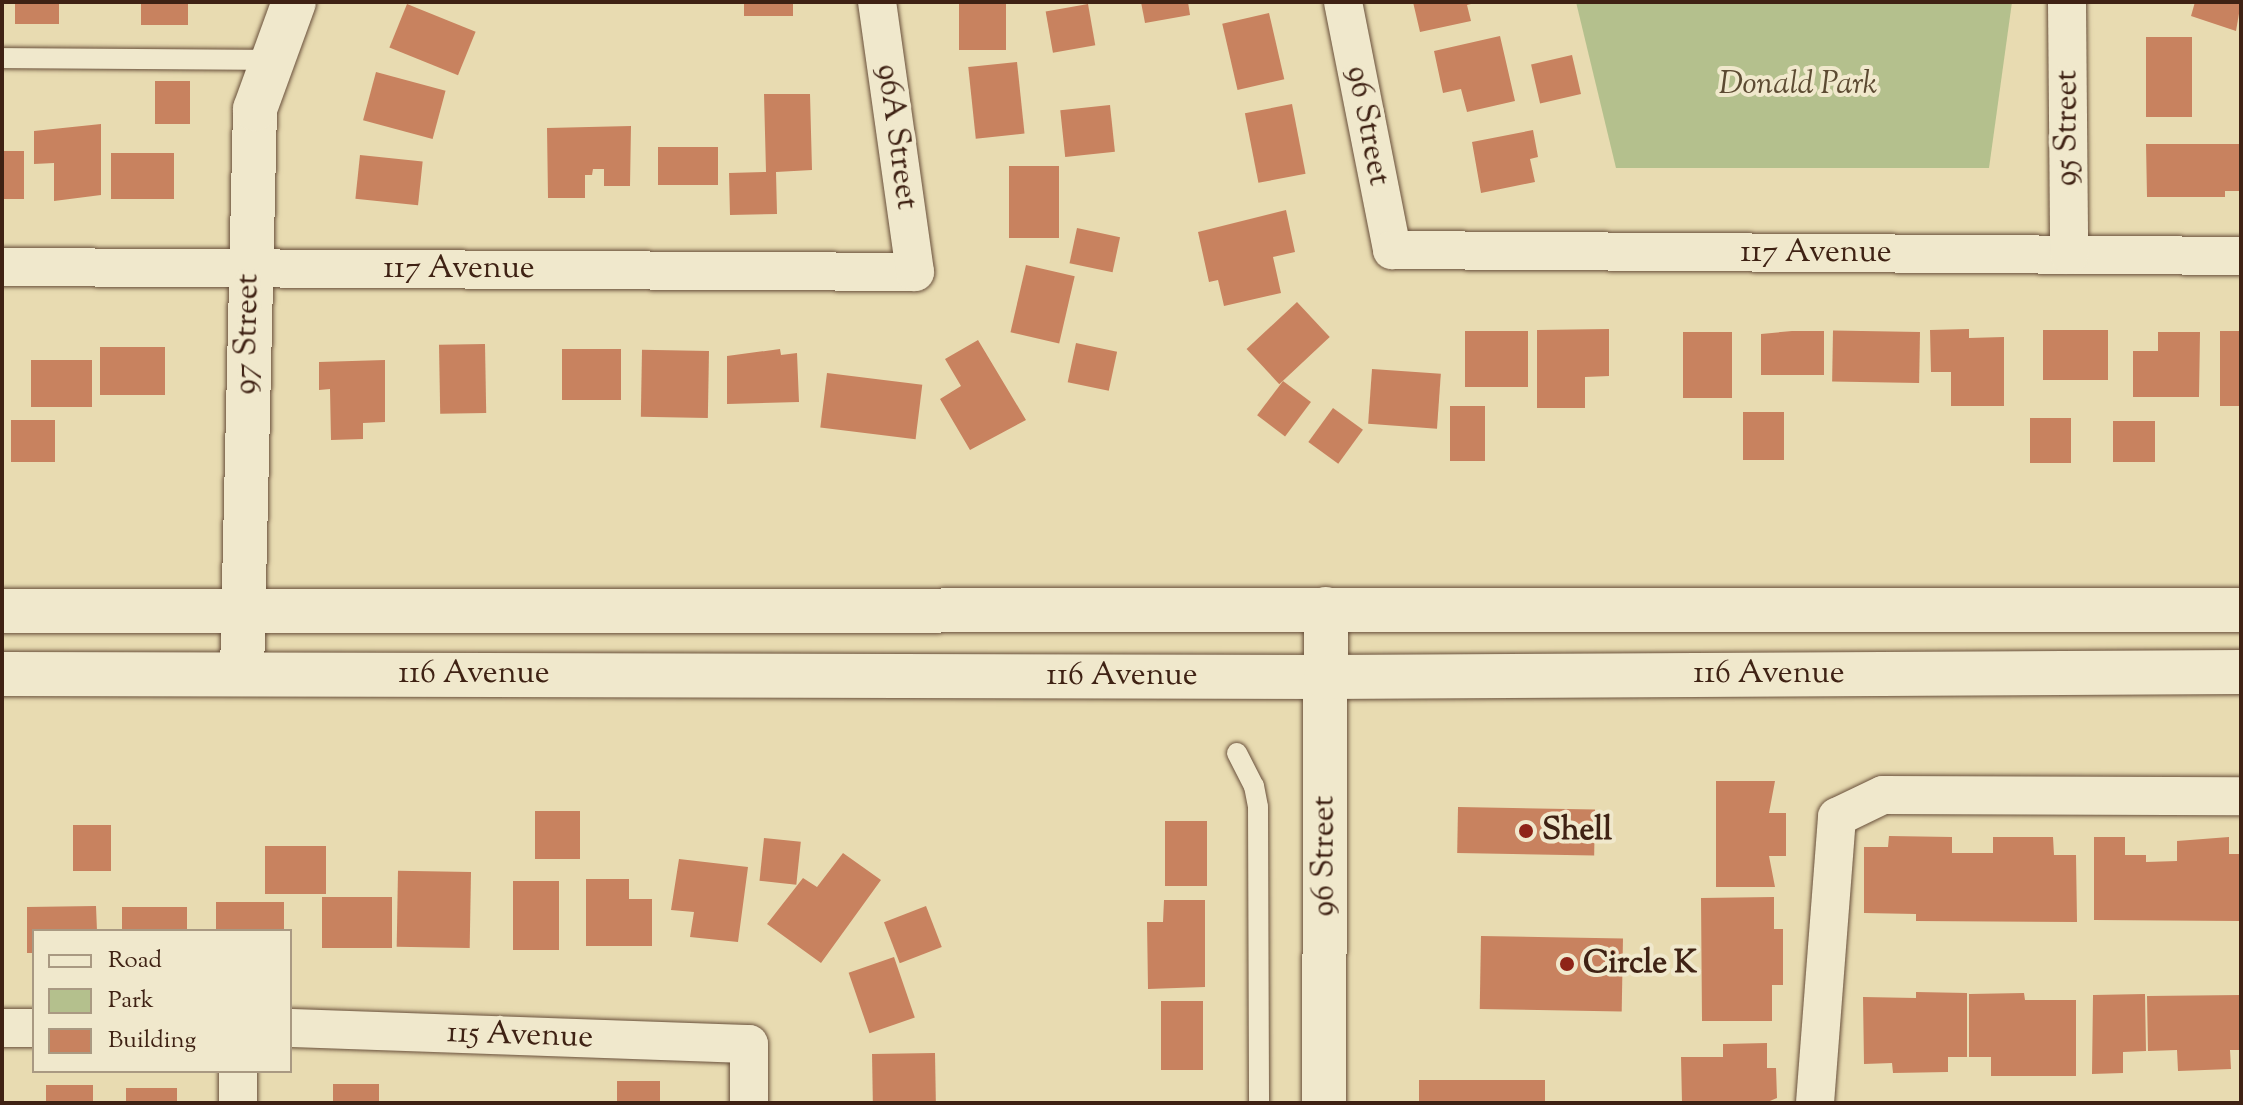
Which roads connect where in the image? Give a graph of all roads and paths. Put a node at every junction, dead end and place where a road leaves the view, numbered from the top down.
1 (294, 2) edge
2 (877, 2) edge
3 (1343, 2) edge
4 (2067, 2) edge
5 (2, 58) edge
6 (273, 60) junction
7 (1392, 250) joint
8 (2069, 255) junction
9 (2241, 256) edge
10 (2, 267) edge
11 (249, 267) junction
12 (915, 272) joint
13 (1326, 609) junction
14 (2241, 610) edge
15 (2, 611) edge
16 (243, 611) junction
17 (2241, 672) edge
18 (242, 673) junction
19 (2, 674) edge
20 (1326, 677) junction
21 (1237, 753) dead end
22 (2241, 796) edge
23 (2, 1028) edge
24 (32, 1028) edge
25 (292, 1028) edge
26 (238, 1073) edge
27 (238, 1103) edge
28 (749, 1103) edge
29 (1259, 1103) edge
30 (1324, 1103) edge
31 (1815, 1103) edge

1 - 6 main road, 97 Street
2 - 12 street, 96A Street
3 - 7 street, 96 Street
4 - 8 street, 95 Street
5 - 6 lane
6 - 11 main road, 97 Street
7 - 8 street, 117 Avenue
8 - 9 street, 117 Avenue
10 - 11 street, 117 Avenue
11 - 12 street, 117 Avenue
11 - 16 main road, 97 Street
13 - 14 main road, 116 Avenue
13 - 16 main road, 116 Avenue
13 - 20 main road, 96 Street
15 - 16 main road, 116 Avenue
16 - 18 main road, 97 Street
17 - 20 main road, 116 Avenue
18 - 19 main road, 116 Avenue
18 - 20 main road, 116 Avenue
20 - 30 main road, 96 Street
21 - 29 lane, 96 Street
22 - 31 street
23 - 24 street
25 - 28 street, 115 Avenue
26 - 27 street

